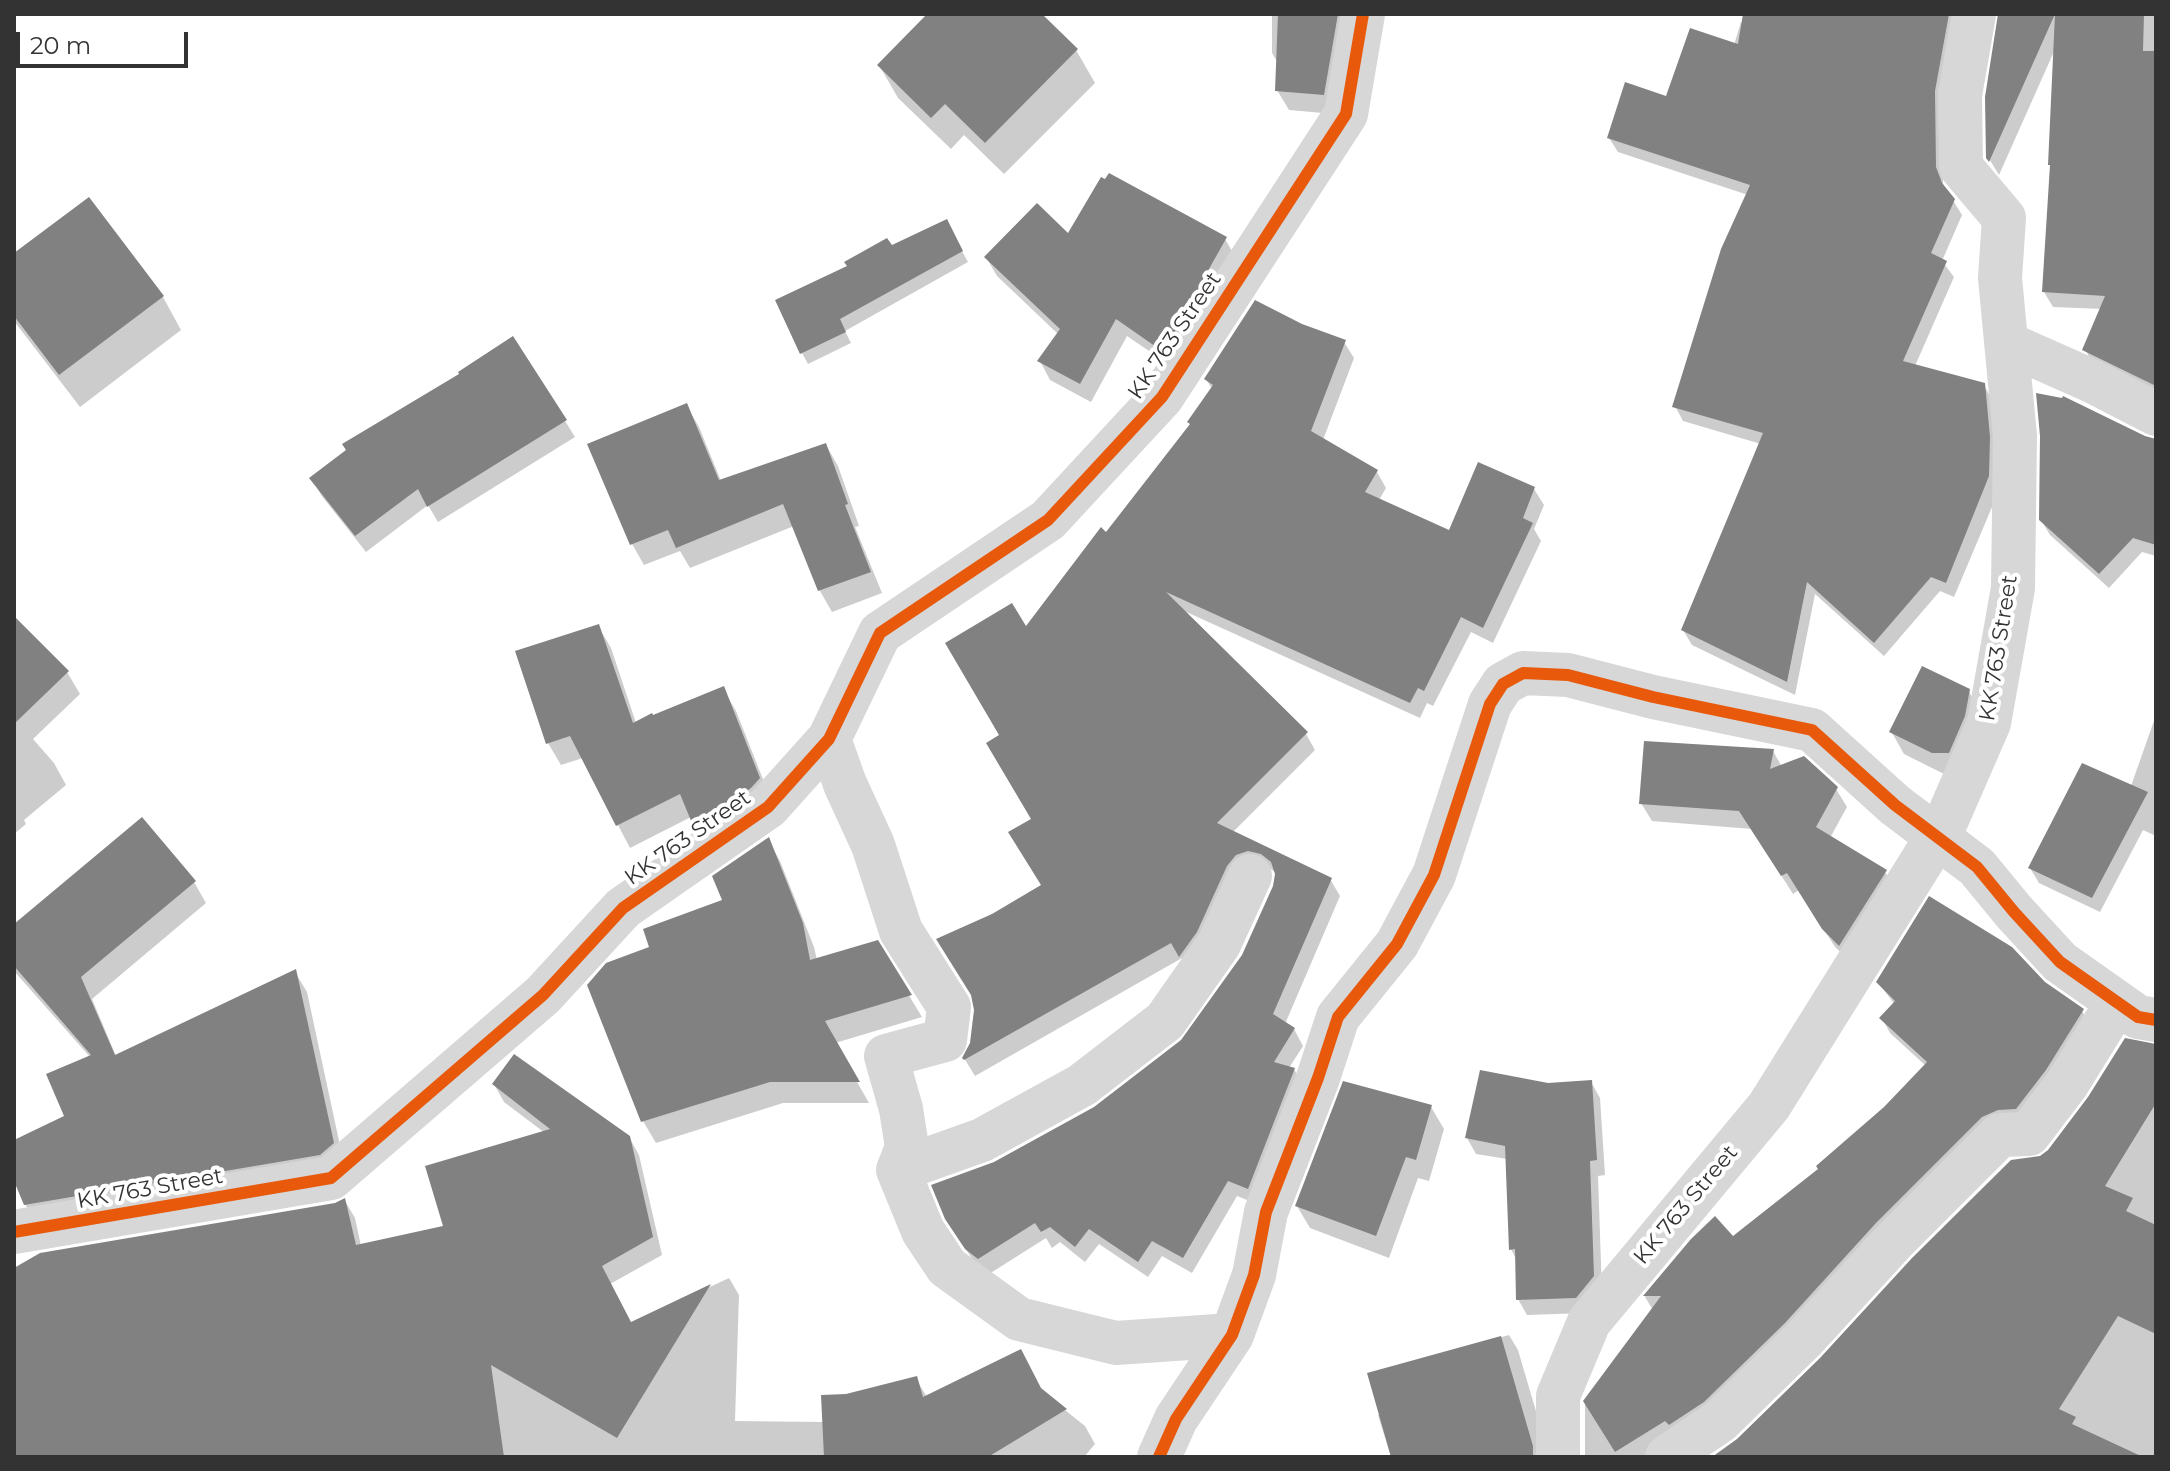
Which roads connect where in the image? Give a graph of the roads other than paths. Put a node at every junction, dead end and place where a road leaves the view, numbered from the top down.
1 (1363, 14) edge
2 (1974, 14) edge
3 (2006, 343) junction
4 (2156, 414) edge
5 (829, 739) junction
6 (1936, 838) junction
7 (1250, 876) dead end
8 (2137, 1012) edge
9 (898, 1170) junction
10 (14, 1232) edge
11 (1232, 1335) junction
12 (1159, 1457) edge
13 (1558, 1457) edge
14 (1667, 1457) edge

1 - 5 street, KK 763 Street
2 - 3 street, KK 763 Street
3 - 4 street
3 - 6 street, KK 763 Street
5 - 9 street
5 - 10 street, KK 763 Street
6 - 8 street
6 - 11 street
6 - 13 street, KK 763 Street
7 - 9 street
8 - 14 street
9 - 11 street
11 - 12 street

